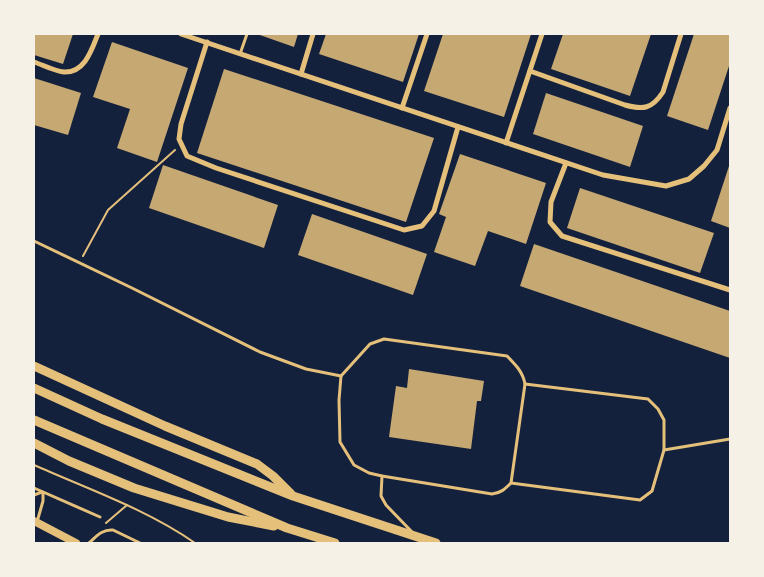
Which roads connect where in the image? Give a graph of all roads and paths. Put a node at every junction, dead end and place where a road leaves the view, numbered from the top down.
1 (98, 34) edge
2 (181, 34) edge
3 (247, 34) edge
4 (313, 34) edge
5 (427, 34) edge
6 (542, 34) edge
7 (681, 34) edge
8 (208, 42) junction
9 (240, 54) junction
10 (34, 62) edge
11 (530, 70) junction
12 (301, 74) junction
13 (402, 108) junction
14 (730, 108) edge
15 (458, 127) junction
16 (506, 143) junction
17 (181, 145) junction
18 (566, 163) junction
19 (34, 242) edge
20 (79, 263) junction
21 (730, 290) edge
22 (34, 366) edge
23 (341, 376) junction
24 (525, 384) junction
25 (34, 388) edge
26 (34, 420) edge
27 (730, 439) edge
28 (34, 443) edge
29 (664, 450) junction
30 (34, 465) edge
31 (382, 476) junction
32 (511, 483) junction
33 (34, 488) edge
34 (43, 492) junction
35 (34, 495) edge
36 (293, 496) junction
37 (100, 517) dead end
38 (35, 522) edge
39 (287, 528) junction
40 (418, 537) junction
41 (76, 543) edge
42 (89, 543) edge
43 (140, 543) edge
44 (195, 543) edge
45 (335, 543) edge
46 (436, 543) edge

1 - 10 street
2 - 8 street
3 - 9 lane
4 - 12 street
5 - 13 street
6 - 11 street
7 - 11 street
8 - 9 street
8 - 17 street
9 - 12 street
11 - 16 street
12 - 13 street
13 - 15 street
14 - 18 street
15 - 16 street
15 - 17 street
16 - 18 street
17 - 20 path
18 - 21 street
19 - 20 lane
20 - 23 lane
22 - 36 main road
23 - 24 lane
23 - 31 lane
24 - 29 lane
24 - 32 lane
25 - 36 main road
26 - 39 main road
27 - 29 lane
28 - 39 main road
29 - 32 lane
30 - 44 path
31 - 32 lane
31 - 40 lane
33 - 34 lane
34 - 35 lane
34 - 37 lane
34 - 38 lane
36 - 40 main road
38 - 41 street
39 - 45 main road
40 - 46 main road
42 - 43 lane

